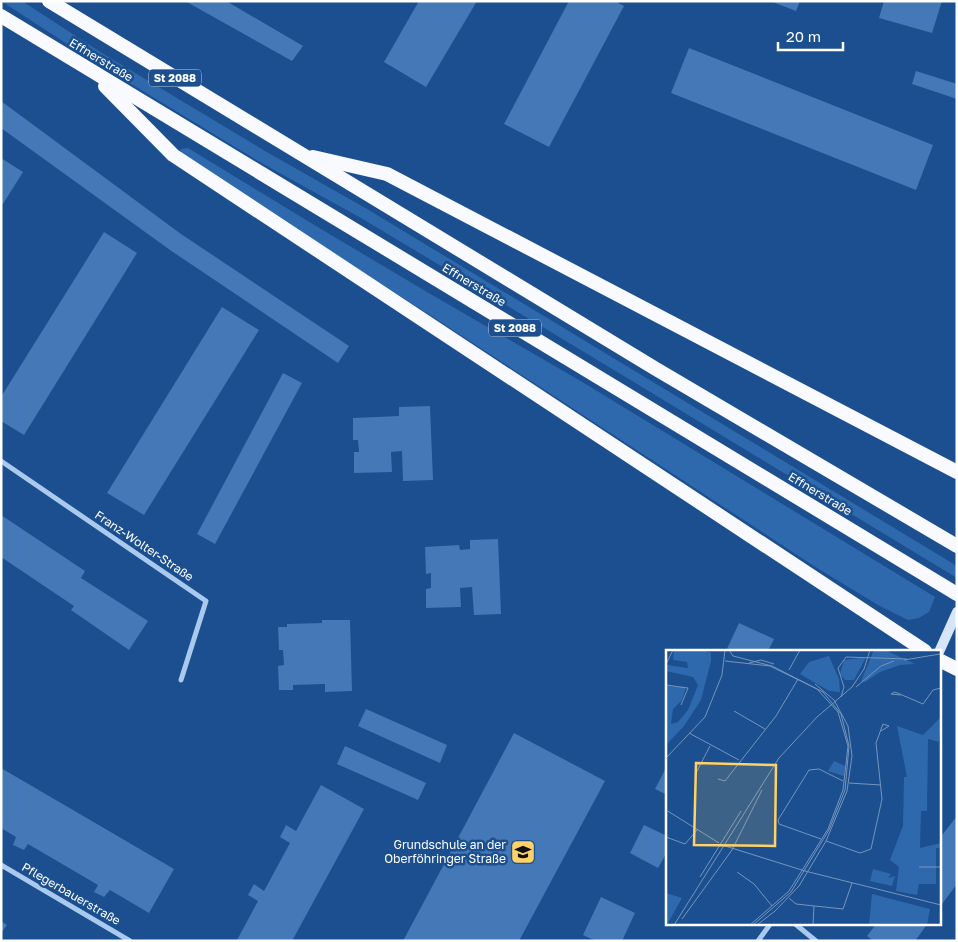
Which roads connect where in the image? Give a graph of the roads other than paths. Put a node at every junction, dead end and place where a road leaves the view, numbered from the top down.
1 (49, 1) edge
2 (1, 16) edge
3 (90, 71) junction
4 (301, 155) junction
5 (1, 462) edge
6 (957, 472) edge
7 (957, 546) edge
8 (957, 594) edge
9 (957, 612) edge
10 (923, 650) edge
11 (940, 650) edge
12 (940, 661) edge
13 (957, 670) edge
14 (182, 680) dead end
15 (1, 865) edge
16 (770, 924) edge
17 (795, 924) edge
18 (130, 941) edge
19 (758, 941) edge
20 (816, 941) edge

1 - 4 highway, Effnerstraße / St 2088
2 - 3 highway, Effnerstraße / St 2088
3 - 8 highway, Effnerstraße / St 2088
3 - 10 highway
4 - 6 highway
4 - 7 highway, Effnerstraße / St 2088
5 - 14 street, Franz-Wolter-Straße
9 - 11 main road
12 - 13 highway
15 - 18 street, Pflegerbauerstraße
16 - 19 street
17 - 20 street

